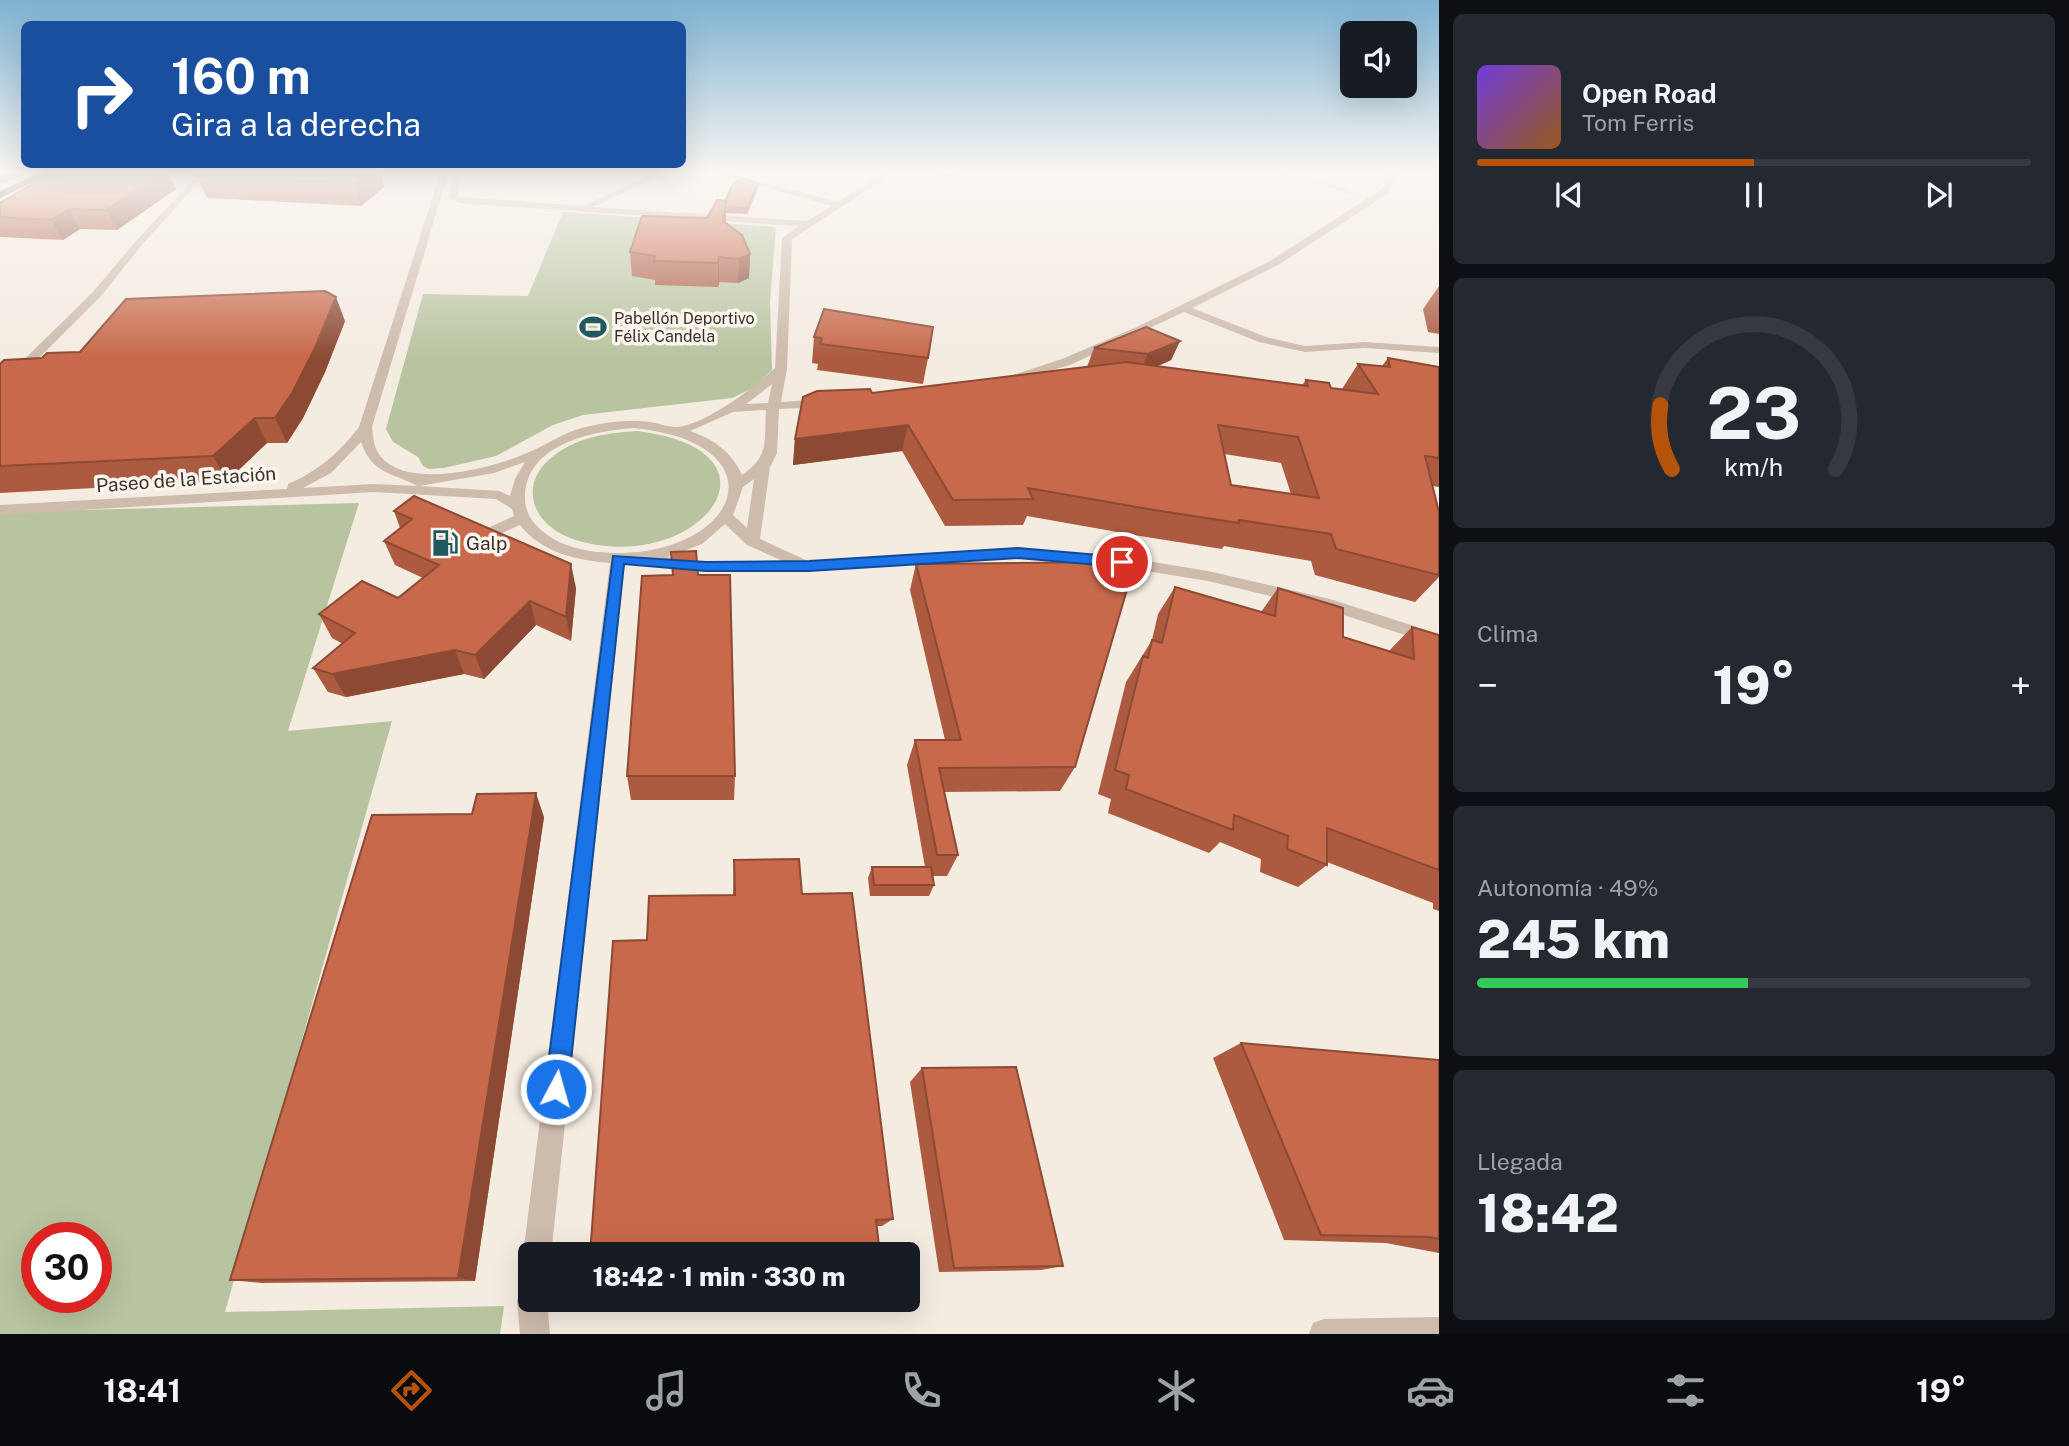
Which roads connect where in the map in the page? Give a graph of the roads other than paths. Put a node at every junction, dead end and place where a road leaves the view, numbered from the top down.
1 (148, 233) edge
2 (425, 233) edge
3 (794, 233) edge
4 (1321, 233) edge
5 (1183, 308) junction
6 (1439, 351) edge
7 (781, 369) junction
8 (987, 384) edge
9 (0, 390) edge
10 (840, 401) edge
11 (773, 408) junction
12 (726, 409) junction
13 (365, 427) junction
14 (680, 430) junction
15 (547, 449) junction
16 (763, 467) junction
17 (326, 471) junction
18 (432, 480) junction
19 (736, 485) junction
20 (374, 488) junction
21 (328, 489) junction
22 (461, 491) junction
23 (280, 492) junction
24 (440, 506) edge
25 (0, 510) edge
26 (520, 512) junction
27 (725, 516) junction
28 (462, 527) edge
29 (752, 541) junction
30 (625, 559) junction
31 (809, 566) junction
32 (1439, 640) edge
33 (539, 1242) edge
34 (533, 1312) edge
35 (1439, 1332) edge
36 (535, 1334) edge
37 (1324, 1334) edge

1 - 9 street
2 - 13 street
3 - 7 street
4 - 5 street
5 - 6 street
5 - 8 street
7 - 11 street
7 - 12 street
10 - 11 street
11 - 12 street
11 - 16 street
12 - 14 street
13 - 17 street
13 - 18 street
14 - 15 street
14 - 19 street
15 - 18 street, Paseo de la Estación
15 - 26 street
16 - 19 street
16 - 29 street
17 - 21 street
17 - 23 street
18 - 20 street, Paseo de la Estación
19 - 27 street
20 - 21 street, Paseo de la Estación
20 - 22 street, Paseo de la Estación
21 - 23 street, Paseo de la Estación
22 - 24 street
22 - 26 street, Paseo de la Estación
23 - 25 street, Paseo de la Estación
26 - 28 street
26 - 30 street
27 - 29 street
27 - 30 street
29 - 31 street
30 - 31 street
30 - 33 street
31 - 32 street
34 - 36 street
35 - 37 street

